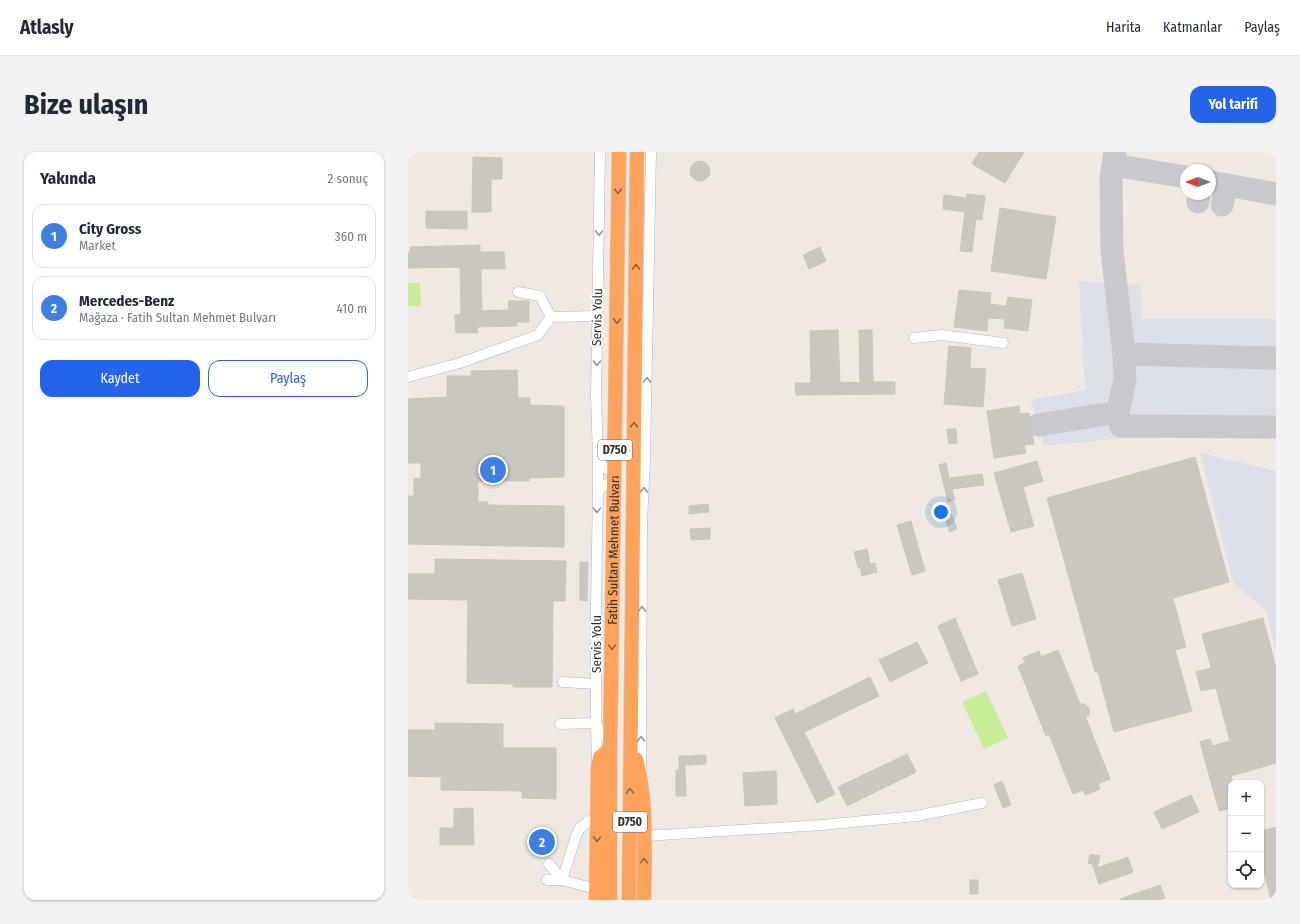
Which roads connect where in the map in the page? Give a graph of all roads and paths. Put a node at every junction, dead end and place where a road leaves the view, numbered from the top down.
1 (600, 152) edge
2 (619, 152) edge
3 (637, 152) edge
4 (651, 152) edge
5 (518, 292) dead end
6 (597, 316) junction
7 (551, 317) junction
8 (914, 338) dead end
9 (1004, 343) dead end
10 (408, 377) edge
11 (598, 457) junction
12 (645, 459) junction
13 (634, 470) junction
14 (615, 477) junction
15 (598, 492) junction
16 (633, 507) junction
17 (642, 522) junction
18 (563, 682) dead end
19 (596, 684) junction
20 (596, 723) junction
21 (560, 724) dead end
22 (610, 744) junction
23 (631, 744) junction
24 (641, 778) junction
25 (597, 780) junction
26 (982, 803) dead end
27 (597, 821) junction
28 (644, 836) junction
29 (549, 864) dead end
30 (547, 880) dead end
31 (562, 880) junction
32 (596, 894) edge
33 (610, 900) edge
34 (629, 900) edge
35 (644, 900) edge

1 -> 6 street, Servis Yolu
2 -> 14 highway, Fatih Sultan Mehmet Bulvarı / D750
13 -> 3 highway, Fatih Sultan Mehmet Bulvarı / D750
12 -> 4 street
5 - 7 street
6 - 7 street
6 -> 11 street, Servis Yolu
7 - 10 street
8 - 9 street
11 - 14 street
11 - 15 street, Servis Yolu
12 - 13 street, Fatih Sultan Mehmet Bulvarı
17 -> 12 street
13 - 16 highway, Fatih Sultan Mehmet Bulvarı / D750
14 - 15 street
14 -> 22 highway, Fatih Sultan Mehmet Bulvarı / D750
15 -> 19 street, Servis Yolu
16 - 17 street, Fatih Sultan Mehmet Bulvarı
16 - 23 highway, Fatih Sultan Mehmet Bulvarı / D750
24 -> 17 street
18 - 19 street
19 - 20 street, Servis Yolu
20 - 21 street
20 - 22 street
20 - 25 street, Servis Yolu
22 - 25 highway
22 - 33 highway, Fatih Sultan Mehmet Bulvarı / D750
23 - 24 highway
34 -> 23 highway, Fatih Sultan Mehmet Bulvarı / D750
24 - 28 highway
25 - 27 highway
26 - 28 street
27 - 31 street
27 -> 32 highway
35 -> 28 highway
29 - 31 street
30 - 31 street
31 - 32 street

